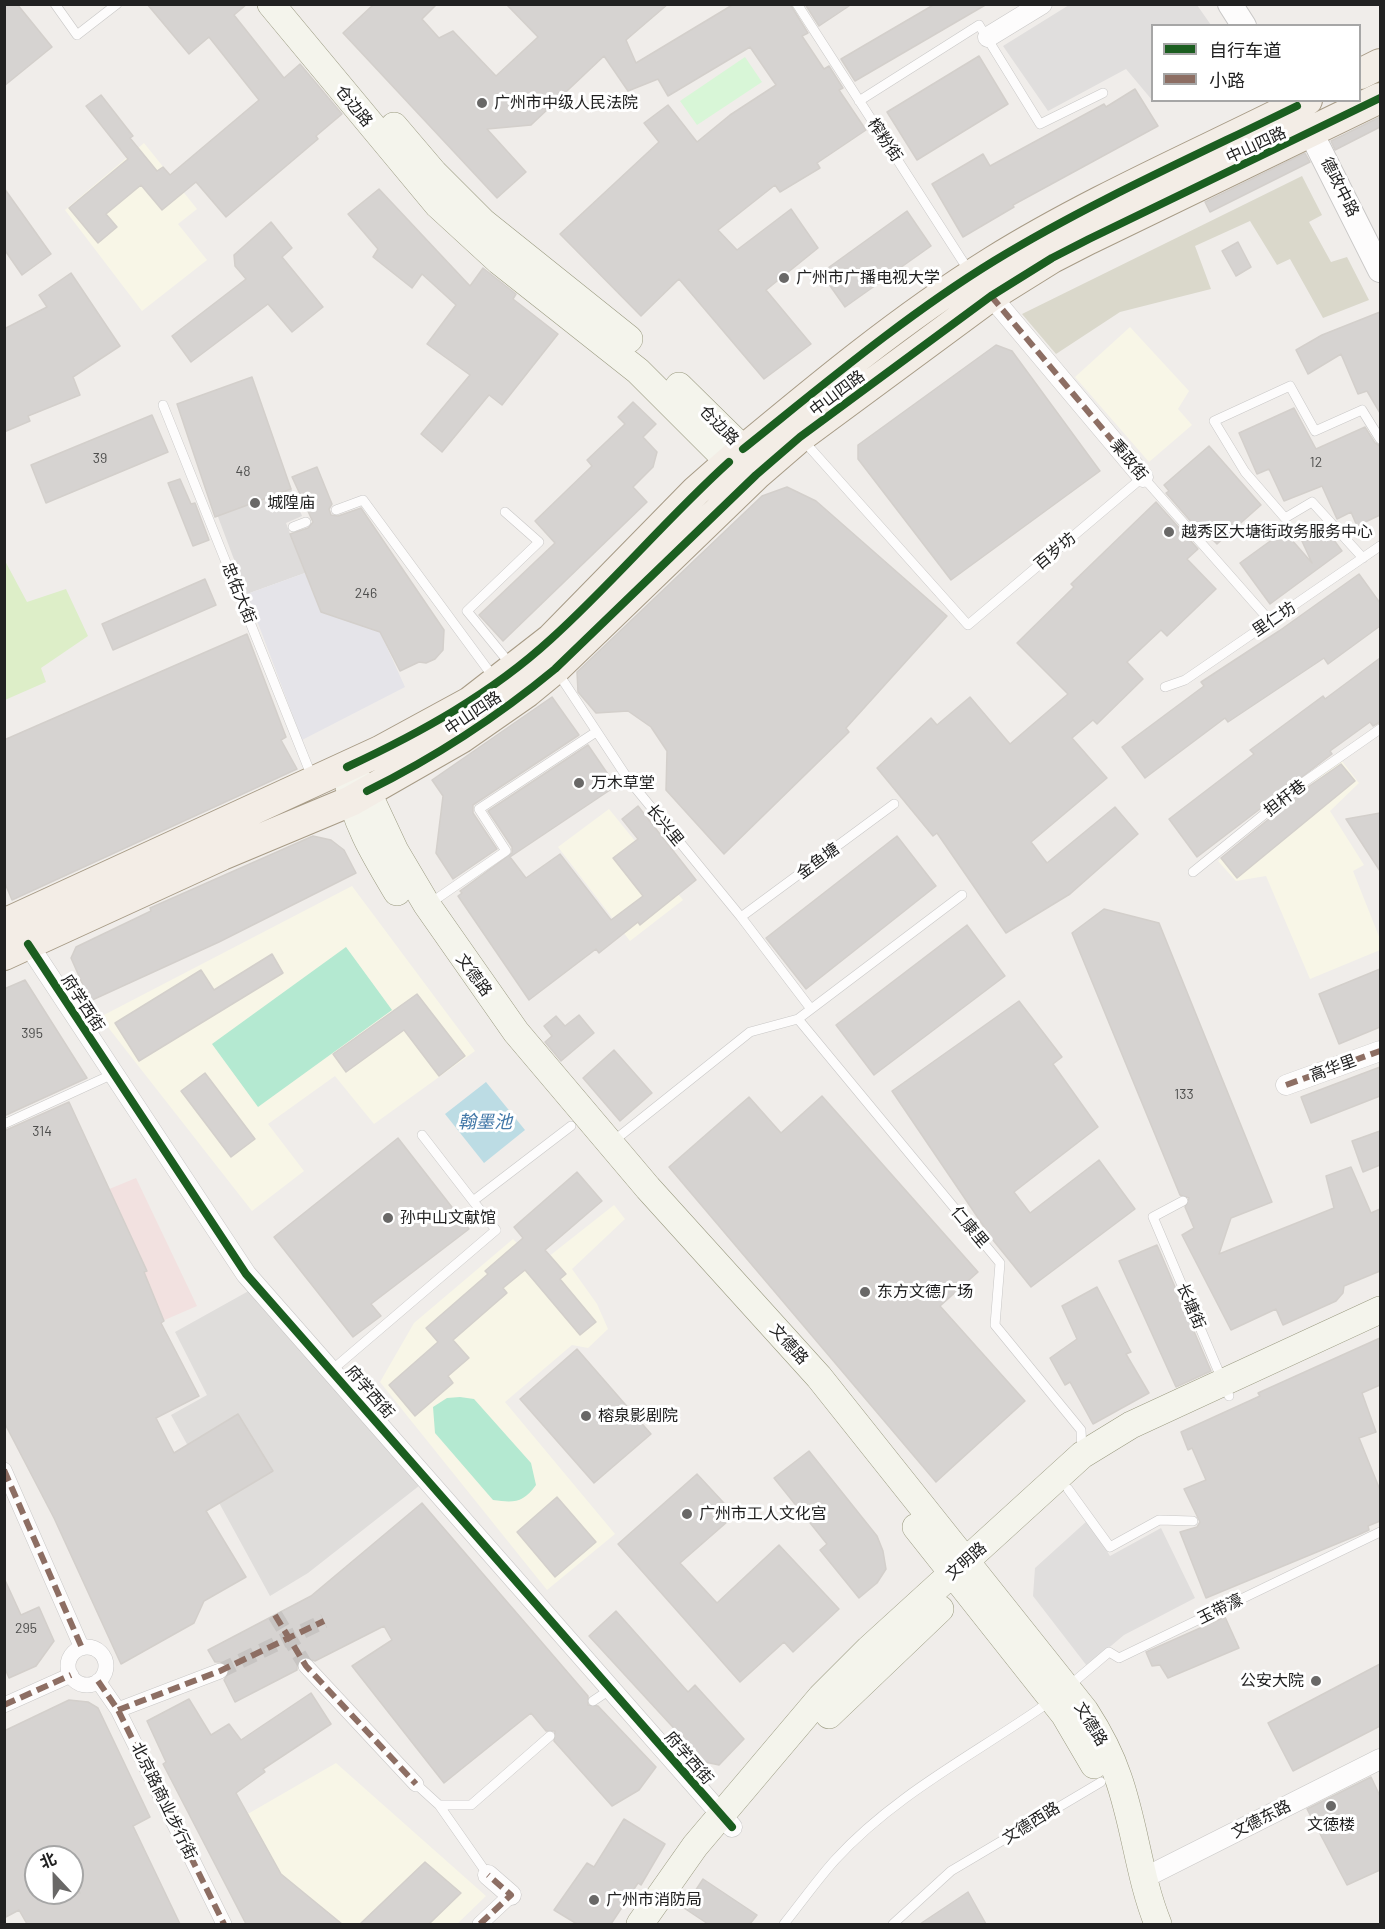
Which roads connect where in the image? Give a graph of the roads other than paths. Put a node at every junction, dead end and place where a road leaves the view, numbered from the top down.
1 (55, 4) edge
2 (117, 4) edge
3 (271, 4) edge
4 (295, 4) edge
5 (797, 4) edge
6 (1042, 4) edge
7 (1230, 4) edge
8 (1243, 24) edge
9 (988, 37) junction
10 (1380, 64) edge
11 (1361, 73) edge
12 (1103, 93) dead end
13 (1380, 98) edge
14 (859, 101) junction
15 (1299, 102) edge
16 (1312, 133) junction
17 (1380, 270) edge
18 (982, 286) junction
19 (164, 405) dead end
20 (800, 437) junction
21 (1380, 439) edge
22 (743, 462) junction
23 (1143, 477) junction
24 (336, 510) dead end
25 (505, 512) dead end
26 (306, 522) dead end
27 (293, 527) dead end
28 (1380, 546) edge
29 (1363, 558) junction
30 (1270, 621) junction
31 (555, 669) junction
32 (506, 676) junction
33 (1165, 687) dead end
34 (1380, 729) edge
35 (596, 732) junction
36 (347, 767) junction
37 (314, 782) junction
38 (359, 796) junction
39 (894, 804) dead end
40 (1193, 872) dead end
41 (962, 895) dead end
42 (427, 905) junction
43 (741, 917) junction
44 (4, 924) edge
45 (16, 950) edge
46 (812, 1009) junction
47 (798, 1019) junction
48 (1380, 1051) edge
49 (113, 1074) junction
50 (1286, 1085) dead end
51 (4, 1124) edge
52 (571, 1126) junction
53 (422, 1135) dead end
54 (609, 1144) junction
55 (473, 1200) junction
56 (1183, 1201) dead end
57 (1380, 1310) edge
58 (1380, 1326) edge
59 (332, 1370) junction
60 (1226, 1389) junction
61 (1082, 1455) junction
62 (4, 1470) edge
63 (1068, 1489) junction
64 (1193, 1521) dead end
65 (1380, 1532) edge
66 (964, 1574) junction
67 (82, 1648) junction
68 (306, 1666) tunnel mouth
69 (219, 1671) tunnel mouth
70 (71, 1675) junction
71 (98, 1681) junction
72 (1068, 1687) junction
73 (611, 1689) junction
74 (593, 1701) dead end
75 (4, 1705) edge
76 (1042, 1707) dead end
77 (118, 1710) junction
78 (550, 1736) dead end
79 (1380, 1759) edge
80 (1101, 1782) junction
81 (416, 1784) joint
82 (439, 1805) junction
83 (726, 1821) junction
84 (488, 1875) joint
85 (1142, 1879) junction
86 (511, 1895) joint
87 (224, 1924) edge
88 (480, 1924) edge
89 (640, 1924) edge
90 (662, 1924) edge
91 (784, 1924) edge
92 (893, 1924) edge
93 (1140, 1924) edge
94 (1158, 1924) edge

1 - 2 lane
3 - 22 main road, 仓边路
4 - 22 main road, 仓边路
5 - 14 lane, 榨粉街
6 - 9 street
7 - 8 street
9 - 12 lane
9 - 14 lane
10 - 11 main road
13 - 16 main road, 中山四路
14 - 18 lane, 榨粉街
15 - 16 street, 德政中路
15 - 18 main road, 中山四路
16 - 17 street, 德政中路
16 - 18 main road, 中山四路
18 - 20 main road, 中山四路
18 - 22 main road, 中山四路
18 - 23 street, 秉政街
19 - 37 lane, 忠佑大街
20 - 22 main road, 中山四路
20 - 23 lane, 百岁坊
21 - 29 lane
22 - 31 main road, 中山四路
22 - 32 main road, 中山四路
23 - 30 lane, 秉政街
24 - 32 lane
25 - 32 lane
26 - 27 lane
28 - 29 lane, 里仁坊
29 - 30 lane, 里仁坊
30 - 33 lane, 里仁坊
31 - 35 lane, 长兴里
31 - 38 main road, 中山四路
32 - 36 main road, 中山四路
34 - 40 lane, 担杆巷
35 - 42 lane
35 - 43 lane, 长兴里
36 - 37 main road, 中山四路
36 - 38 main road
37 - 44 main road, 中山四路
38 - 42 main road, 文德路
38 - 45 main road, 中山四路
38 - 52 main road, 文德路
39 - 43 lane, 金鱼塘
41 - 46 lane
42 - 54 main road, 文德路
43 - 46 lane, 长兴里
45 - 49 street, 府学西街
46 - 47 lane
47 - 54 lane
47 - 61 lane, 仁康里
48 - 50 street, 高华里
49 - 51 lane
49 - 59 street, 府学西街
52 - 55 lane
52 - 66 main road, 文德路
53 - 55 lane
54 - 66 main road, 文德路
55 - 59 lane
56 - 60 lane, 长塘街
57 - 60 main road, 文明路
58 - 60 main road, 文明路
59 - 73 street, 府学西街
60 - 61 main road, 文明路
60 - 63 main road, 文明路
61 - 66 main road, 文明路
62 - 67 street
63 - 64 lane
63 - 66 main road, 文明路
65 - 72 lane, 玉带濠
66 - 72 main road, 文德路
66 - 80 main road, 文德路
66 - 83 main road, 文明路
67 - 70 street
67 - 71 street
68 - 81 street
69 - 77 street
70 - 71 street
70 - 75 street
71 - 77 street, 北京路商业步行街
72 - 85 main road, 文德路
73 - 74 lane
73 - 83 street, 府学西街
76 - 91 lane
77 - 87 street, 北京路商业步行街
78 - 82 lane
79 - 85 street, 文德东路
80 - 92 lane, 文德西路
80 - 93 main road, 文德路
81 - 82 lane
82 - 84 lane
83 - 89 main road, 文明路
83 - 90 main road, 文明路
84 - 86 street
85 - 94 main road, 文德路
86 - 88 street

